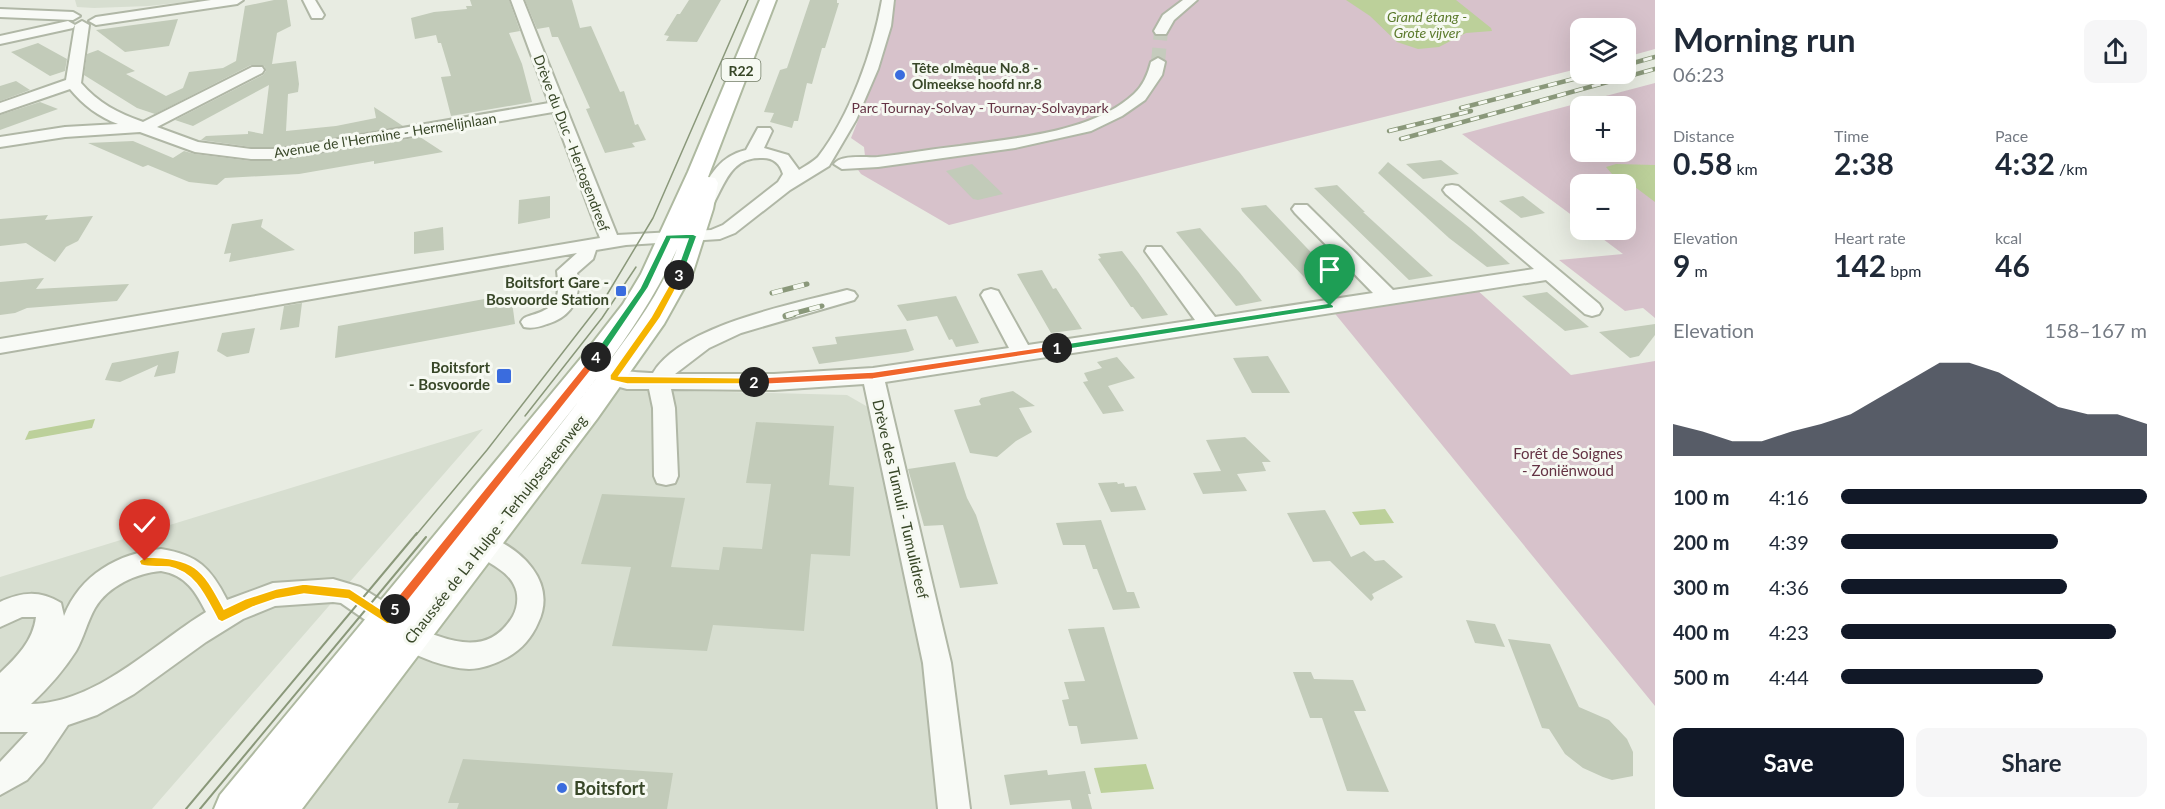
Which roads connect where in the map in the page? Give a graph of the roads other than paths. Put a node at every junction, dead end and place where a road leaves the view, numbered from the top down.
1 (237, 0) edge
2 (309, 0) edge
3 (517, 0) edge
4 (768, 0) edge
5 (888, 0) edge
6 (1191, 0) edge
7 (0, 13) edge
8 (317, 15) dead end
9 (84, 20) junction
10 (1161, 31) tunnel mouth
11 (0, 40) edge
12 (1158, 62) tunnel mouth
13 (257, 70) dead end
14 (73, 82) junction
15 (558, 106) junction
16 (0, 108) edge
17 (146, 128) junction
18 (764, 131) dead end
19 (714, 139) junction
20 (0, 142) edge
21 (753, 153) junction
22 (832, 164) junction
23 (790, 166) junction
24 (851, 180) dead end
25 (784, 186) junction
26 (1452, 190) dead end
27 (1301, 209) dead end
28 (688, 227) junction
29 (611, 242) junction
30 (586, 246) junction
31 (1154, 251) dead end
32 (1550, 273) junction
33 (991, 295) dead end
34 (847, 296) dead end
35 (1388, 297) junction
36 (1592, 309) dead end
37 (531, 322) dead end
38 (1210, 325) junction
39 (0, 346) edge
40 (1022, 353) junction
41 (873, 376) junction
42 (613, 378) junction
43 (660, 381) junction
44 (666, 476) dead end
45 (483, 544) junction
46 (0, 615) edge
47 (222, 616) junction
48 (398, 628) junction
49 (5, 710) edge
50 (57, 715) junction
51 (2, 781) edge
52 (234, 809) edge
53 (277, 809) edge
54 (954, 809) edge

1 - 9 street
2 - 8 street
3 - 15 street, Drève du Duc - Hertogendreef
4 - 19 main road, R22
5 - 22 street
6 - 10 street
7 - 9 street
9 - 11 street
9 - 14 street
12 - 22 street
13 - 17 street
14 - 16 street
14 - 17 street, Avenue de l'Hermine - Hermelijnlaan
15 - 17 street, Avenue de l'Hermine - Hermelijnlaan
15 - 29 street, Drève du Duc - Hertogendreef
17 - 20 street
18 - 21 street
19 - 28 main road, Chaussée de La Hulpe - Terhulpsesteenweg / R22
19 - 28 main road, Chaussée de La Hulpe - Terhulpsesteenweg / R22
21 - 23 street
21 - 28 street
22 - 23 street
22 - 24 street
22 - 25 street
23 - 25 street
25 - 28 street
26 - 32 street
27 - 35 street
28 - 29 street, Drève du Duc - Hertogendreef
28 - 42 main road, Chaussée de La Hulpe - Terhulpsesteenweg / R22
28 - 48 main road, Chaussée de La Hulpe - Terhulpsesteenweg / R22
29 - 30 street
30 - 37 street
30 - 39 street
31 - 38 street
32 - 35 street
32 - 36 street
33 - 40 street
34 - 43 street
35 - 38 street
38 - 40 street
40 - 41 street
41 - 43 street
41 - 54 street, Drève des Tumuli - Tumulidreef
42 - 43 street
42 - 45 main road, Chaussée de La Hulpe - Terhulpsesteenweg / R22
43 - 44 street
45 - 48 main road, Chaussée de La Hulpe - Terhulpsesteenweg / R22
45 - 48 street
46 - 49 street
47 - 48 street
47 - 49 street
47 - 50 street
48 - 52 main road, Chaussée de La Hulpe - Terhulpsesteenweg / R22
48 - 53 main road, Chaussée de La Hulpe - Terhulpsesteenweg / R22
49 - 50 street
50 - 51 street

